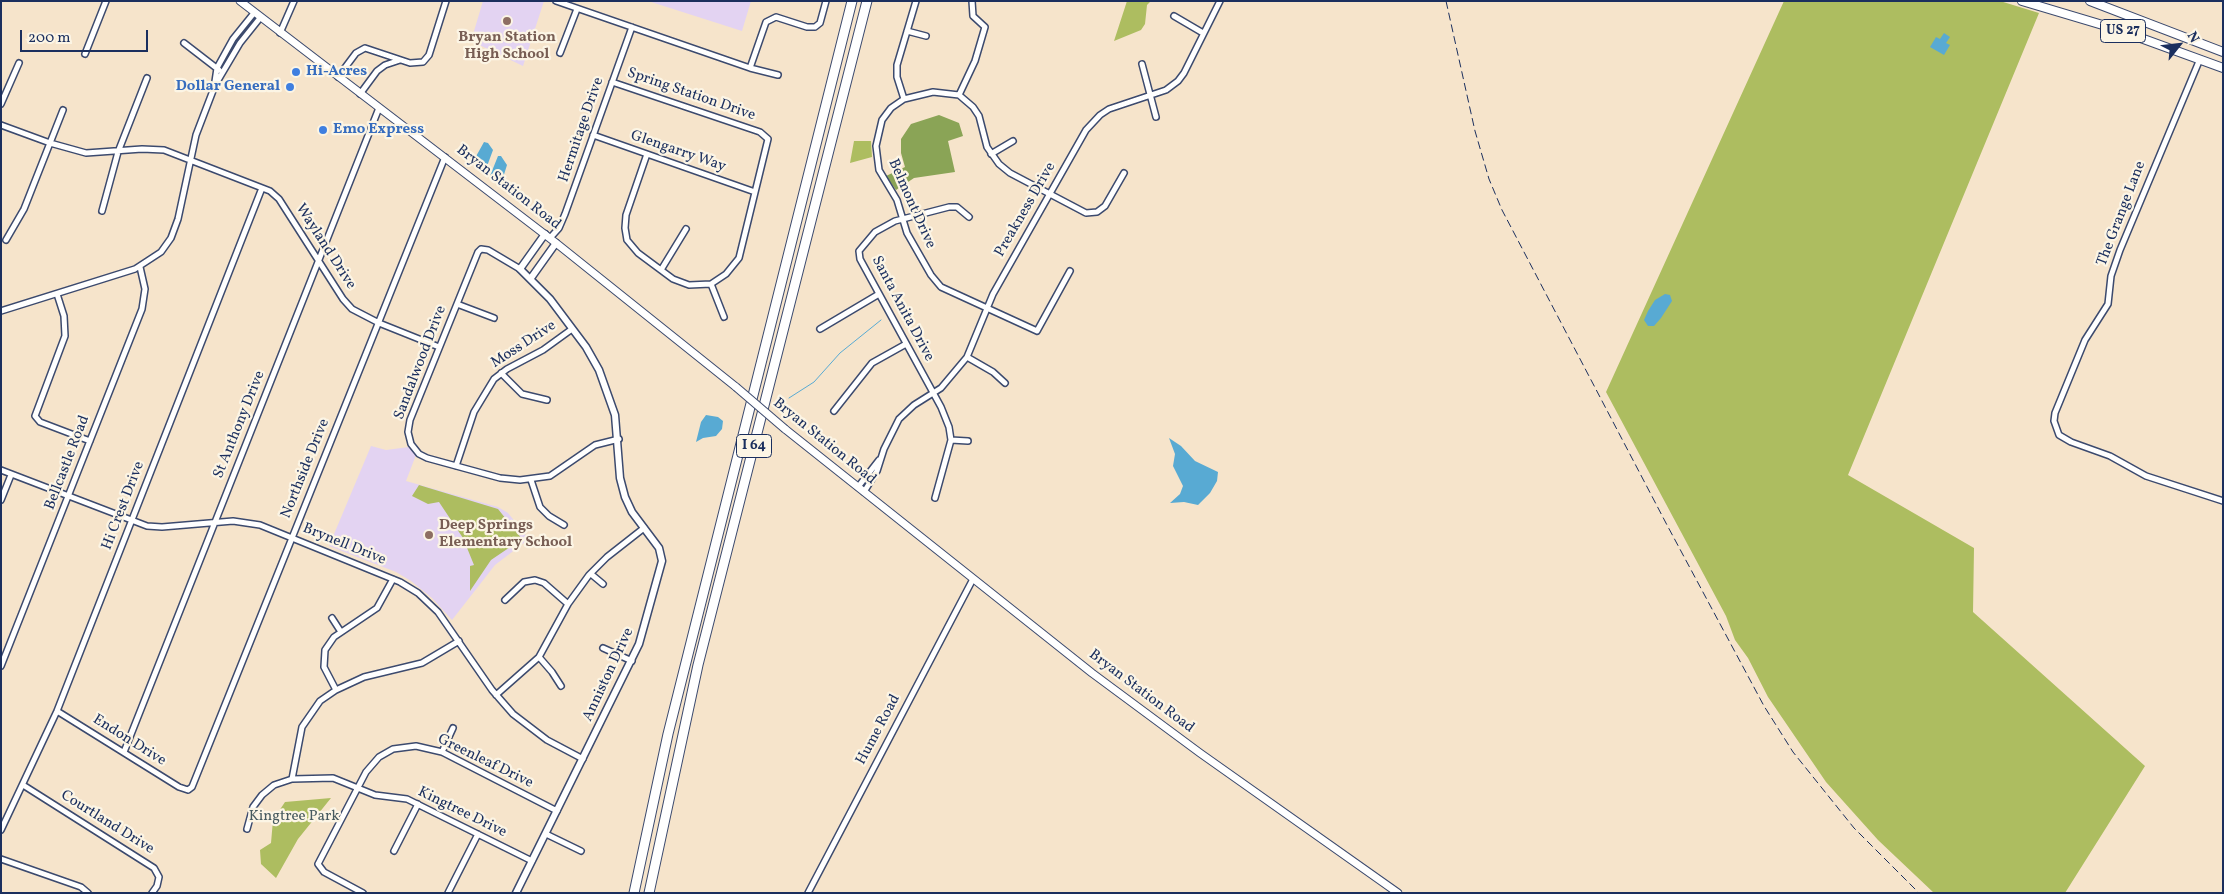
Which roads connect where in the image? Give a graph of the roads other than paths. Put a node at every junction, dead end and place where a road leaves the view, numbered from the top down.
1 (106, 1) edge
2 (240, 1) edge
3 (294, 1) edge
4 (446, 1) edge
5 (556, 1) edge
6 (826, 1) edge
7 (852, 1) edge
8 (867, 1) edge
9 (916, 1) edge
10 (972, 1) edge
11 (1220, 1) edge
12 (2022, 1) edge
13 (2090, 1) edge
14 (577, 8) junction
15 (257, 15) junction
16 (1174, 16) dead end
17 (632, 28) junction
18 (908, 31) junction
19 (280, 33) junction
20 (1203, 33) junction
21 (926, 36) dead end
22 (184, 44) dead end
23 (2223, 52) edge
24 (560, 53) dead end
25 (85, 54) dead end
26 (2200, 59) junction
27 (400, 60) junction
28 (19, 63) dead end
29 (1142, 64) dead end
30 (217, 68) junction
31 (750, 68) junction
32 (2223, 68) edge
33 (224, 73) junction
34 (778, 74) dead end
35 (338, 77) junction
36 (146, 78) dead end
37 (612, 82) junction
38 (214, 88) junction
39 (360, 94) junction
40 (959, 95) junction
41 (1148, 96) junction
42 (904, 99) junction
43 (1, 104) edge
44 (379, 108) junction
45 (63, 110) dead end
46 (1156, 118) dead end
47 (1, 125) edge
48 (593, 135) junction
49 (1013, 141) dead end
50 (50, 143) junction
51 (118, 152) junction
52 (647, 154) junction
53 (991, 154) junction
54 (445, 157) junction
55 (190, 159) junction
56 (1124, 173) dead end
57 (262, 188) junction
58 (755, 192) junction
59 (1049, 194) junction
60 (102, 211) dead end
61 (969, 217) dead end
62 (902, 219) junction
63 (686, 228) dead end
64 (550, 238) junction
65 (6, 240) dead end
66 (481, 249) joint
67 (319, 261) junction
68 (140, 267) junction
69 (520, 269) junction
70 (661, 270) junction
71 (1070, 271) dead end
72 (531, 278) junction
73 (711, 284) junction
74 (57, 294) junction
75 (879, 294) junction
76 (457, 304) junction
77 (987, 310) junction
78 (1, 311) edge
79 (724, 317) dead end
80 (494, 318) dead end
81 (379, 323) junction
82 (572, 329) junction
83 (820, 330) dead end
84 (906, 344) junction
85 (439, 347) junction
86 (967, 357) junction
87 (500, 373) junction
88 (1005, 383) dead end
89 (932, 393) junction
90 (547, 400) dead end
91 (834, 411) dead end
92 (619, 439) junction
93 (951, 440) junction
94 (90, 441) junction
95 (968, 441) dead end
96 (456, 466) junction
97 (1, 470) edge
98 (12, 475) junction
99 (531, 480) junction
100 (861, 490) junction
101 (68, 497) junction
102 (935, 498) dead end
103 (1, 500) edge
104 (2223, 501) edge
105 (131, 522) junction
106 (214, 523) junction
107 (564, 525) dead end
108 (644, 528) junction
109 (292, 538) junction
110 (591, 574) junction
111 (393, 579) junction
112 (973, 579) junction
113 (603, 584) dead end
114 (505, 600) dead end
115 (568, 604) junction
116 (332, 618) dead end
117 (341, 632) junction
118 (459, 641) junction
119 (603, 648) dead end
120 (539, 657) junction
121 (632, 661) junction
122 (1, 666) edge
123 (561, 686) dead end
124 (336, 690) junction
125 (496, 695) junction
126 (57, 711) junction
127 (453, 728) dead end
128 (124, 752) junction
129 (442, 752) junction
130 (583, 759) junction
131 (292, 779) junction
132 (22, 785) junction
133 (358, 788) junction
134 (189, 789) joint
135 (418, 804) junction
136 (557, 811) junction
137 (247, 829) dead end
138 (1, 830) edge
139 (478, 834) junction
140 (546, 834) junction
141 (394, 851) dead end
142 (580, 851) dead end
143 (1, 859) edge
144 (532, 861) junction
145 (88, 892) edge
146 (152, 893) edge
147 (363, 893) edge
148 (448, 893) edge
149 (516, 893) edge
150 (634, 893) edge
151 (649, 893) edge
152 (808, 893) edge
153 (1398, 893) edge

1 - 25 street
2 - 15 main road, Bryan Station Road
3 - 19 street
4 - 27 street
5 - 14 street
6 - 31 street
7 - 150 highway, I 64
8 - 151 highway, I 64
9 - 18 street
10 - 40 street
11 - 20 street, Preakness Drive
12 - 26 highway, US 27
13 - 23 highway, US 27
14 - 17 street
14 - 24 street
15 - 19 main road, Bryan Station Road
15 - 30 street
15 - 33 street
16 - 20 street
17 - 31 street
17 - 37 street, Hermitage Drive
18 - 21 street
18 - 42 street
19 - 35 main road, Bryan Station Road
20 - 41 street, Preakness Drive
22 - 30 street
26 - 32 highway, US 27
26 - 104 street, The Grange Lane
27 - 35 street
27 - 39 street
28 - 43 street
29 - 41 street
30 - 33 street
30 - 38 street
31 - 34 street
33 - 38 street
35 - 39 main road, Bryan Station Road
36 - 51 street
37 - 48 street, Hermitage Drive
37 - 58 street, Spring Station Drive
38 - 55 street
39 - 44 main road, Bryan Station Road
40 - 42 street, Belmont Drive
40 - 53 street
41 - 46 street
41 - 59 street, Preakness Drive
42 - 62 street, Belmont Drive
44 - 54 main road, Bryan Station Road
44 - 67 street, St Anthony Drive
45 - 50 street
47 - 50 street, Wayland Drive
48 - 52 street, Glengarry Way
48 - 64 street, Hermitage Drive
49 - 53 street
50 - 51 street, Wayland Drive
50 - 65 street
51 - 55 street, Wayland Drive
51 - 60 street
52 - 58 street, Glengarry Way
52 - 70 street
53 - 59 street
54 - 64 main road, Bryan Station Road
54 - 81 street, Northside Drive
55 - 57 street, Wayland Drive
55 - 68 street
56 - 59 street
57 - 67 street, Wayland Drive
57 - 105 street, Hi Crest Drive
58 - 73 street, Spring Station Drive
59 - 77 street, Preakness Drive
61 - 62 street, Santa Anita Drive
62 - 75 street, Santa Anita Drive
62 - 77 street, Belmont Drive
63 - 70 street
64 - 69 street
64 - 72 street
64 - 100 main road, Bryan Station Road, bridge
66 - 69 street, Anniston Drive
66 - 76 street, Sandalwood Drive
67 - 81 street, Wayland Drive
67 - 106 street, St Anthony Drive
68 - 74 street
68 - 94 street, Bellcastle Road
69 - 72 street, Anniston Drive
70 - 73 street
71 - 77 street, Belmont Drive
72 - 82 street, Anniston Drive
73 - 79 street
74 - 78 street
74 - 94 street
75 - 83 street
75 - 84 street, Santa Anita Drive
76 - 80 street
76 - 85 street, Sandalwood Drive
77 - 86 street, Preakness Drive
81 - 85 street, Wayland Drive
81 - 109 street, Northside Drive
82 - 87 street, Moss Drive
82 - 92 street, Anniston Drive
84 - 89 street, Santa Anita Drive
84 - 91 street
85 - 96 street, Sandalwood Drive
86 - 88 street
86 - 89 street, Preakness Drive
87 - 90 street
87 - 96 street, Moss Drive
89 - 93 street, Santa Anita Drive
89 - 100 street, Preakness Drive
92 - 99 street, Sandalwood Drive
92 - 108 street, Anniston Drive
93 - 95 street
93 - 102 street, Santa Anita Drive
94 - 101 street, Bellcastle Road
96 - 99 street, Sandalwood Drive
97 - 98 street, Brynell Drive
98 - 101 street, Brynell Drive
98 - 103 street
99 - 107 street
100 - 112 main road, Bryan Station Road
101 - 105 street, Brynell Drive
101 - 122 street, Bellcastle Road
105 - 106 street, Brynell Drive
105 - 126 street, Hi Crest Drive
106 - 109 street, Brynell Drive
106 - 128 street, St Anthony Drive
108 - 110 street
108 - 121 street, Anniston Drive
109 - 111 street, Brynell Drive
109 - 134 street, Northside Drive
110 - 113 street
110 - 115 street
111 - 117 street
111 - 118 street, Brynell Drive
112 - 152 street, Hume Road
112 - 153 main road, Bryan Station Road
114 - 115 street
115 - 120 street
116 - 117 street
117 - 124 street
118 - 124 street
118 - 125 street, Brynell Drive
119 - 121 street
120 - 123 street
120 - 125 street
121 - 130 street, Anniston Drive
124 - 131 street
125 - 130 street, Brynell Drive
126 - 128 street, Endon Drive
126 - 132 street, Hi Crest Drive
127 - 129 street
128 - 134 street, Endon Drive
129 - 133 street, Greenleaf Drive
129 - 136 street, Greenleaf Drive
130 - 136 street, Anniston Drive
131 - 133 street, Kingtree Drive
131 - 137 street
132 - 138 street, Hi Crest Drive
132 - 146 street, Courtland Drive
133 - 135 street, Kingtree Drive
133 - 147 street, Greenleaf Drive
135 - 139 street, Kingtree Drive
135 - 141 street
136 - 140 street, Anniston Drive
139 - 144 street, Kingtree Drive
139 - 148 street
140 - 142 street
140 - 144 street, Anniston Drive
143 - 145 street
144 - 149 street, Anniston Drive

